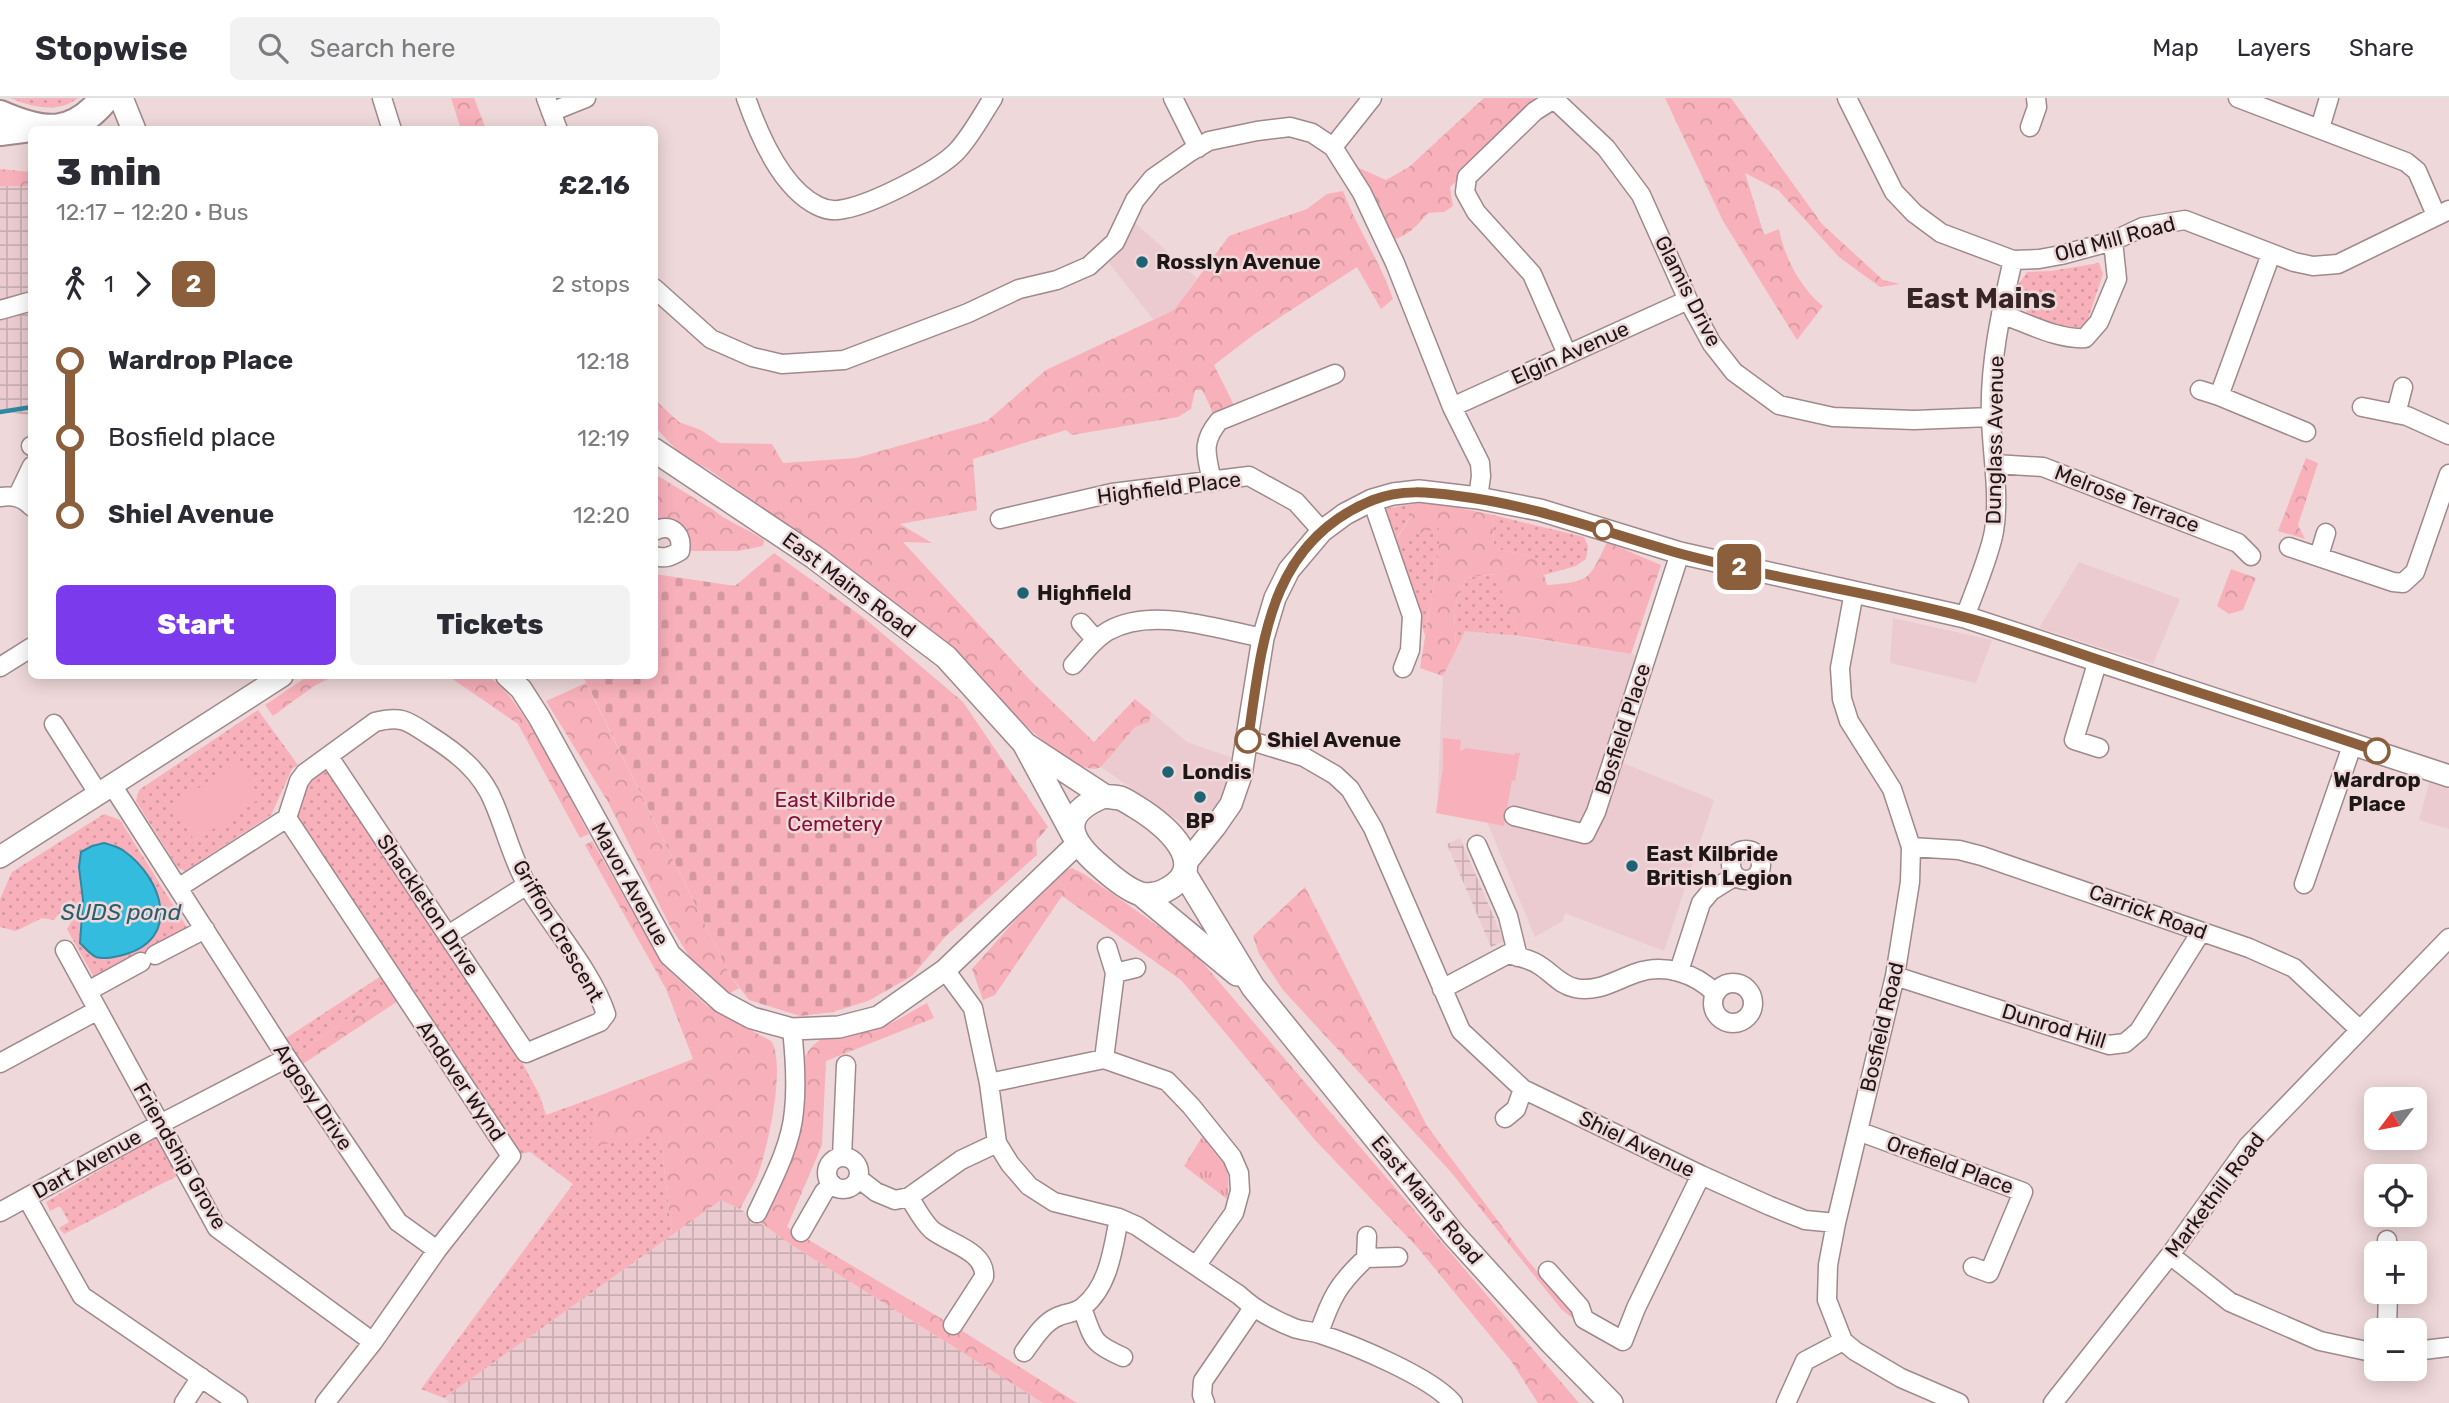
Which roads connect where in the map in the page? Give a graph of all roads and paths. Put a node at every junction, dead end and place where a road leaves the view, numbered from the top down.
1 (105, 98) edge
2 (121, 98) edge
3 (382, 98) edge
4 (586, 98) edge
5 (746, 98) edge
6 (993, 98) edge
7 (1173, 98) edge
8 (1372, 98) edge
9 (1847, 98) edge
10 (2036, 98) edge
11 (2238, 98) edge
12 (2329, 98) edge
13 (1554, 99) edge
14 (548, 105) edge
15 (0, 115) edge
16 (28, 126) edge
17 (68, 126) edge
18 (132, 126) edge
19 (391, 126) edge
20 (556, 126) edge
21 (2030, 127) dead end
22 (2320, 128) junction
23 (28, 130) edge
24 (0, 132) edge
25 (1333, 147) junction
26 (1198, 148) junction
27 (2443, 213) edge
28 (2113, 241) junction
29 (2271, 254) junction
30 (2013, 260) junction
31 (658, 292) edge
32 (1688, 300) junction
33 (28, 302) edge
34 (0, 310) edge
35 (2001, 314) junction
36 (1567, 354) junction
37 (1335, 373) dead end
38 (2403, 387) dead end
39 (2200, 390) dead end
40 (2219, 396) junction
41 (1452, 407) junction
42 (2362, 407) dead end
43 (2396, 414) junction
44 (1991, 416) junction
45 (2306, 432) dead end
46 (2449, 435) edge
47 (658, 453) edge
48 (1995, 464) junction
49 (28, 474) edge
50 (2449, 474) edge
51 (1212, 482) junction
52 (1478, 498) junction
53 (16, 500) edge
54 (1372, 500) junction
55 (1000, 519) dead end
56 (658, 529) edge
57 (1322, 531) junction
58 (2326, 533) dead end
59 (2290, 547) dead end
60 (1680, 553) junction
61 (2251, 556) dead end
62 (2319, 556) junction
63 (658, 557) edge
64 (1854, 592) junction
65 (1965, 617) junction
66 (1081, 623) dead end
67 (1263, 638) junction
68 (1096, 640) junction
69 (28, 650) edge
70 (2098, 660) junction
71 (1073, 665) dead end
72 (0, 667) edge
73 (1403, 668) dead end
74 (277, 679) edge
75 (510, 679) edge
76 (54, 724) dead end
77 (1248, 740) junction
78 (1024, 743) junction
79 (2353, 743) junction
80 (2099, 748) dead end
81 (329, 757) junction
82 (2449, 776) edge
83 (105, 789) junction
84 (1104, 796) junction
85 (1514, 816) dead end
86 (287, 818) junction
87 (1075, 839) junction
88 (1477, 845) dead end
89 (1911, 847) junction
90 (0, 857) edge
91 (1185, 868) junction
92 (1735, 876) dead end
93 (2304, 884) dead end
94 (527, 885) junction
95 (178, 888) junction
96 (1142, 895) junction
97 (205, 929) junction
98 (2201, 932) junction
99 (448, 935) junction
100 (2449, 938) edge
101 (1107, 947) dead end
102 (65, 950) dead end
103 (1518, 957) junction
104 (1136, 968) dead end
105 (945, 970) junction
106 (1679, 971) junction
107 (1115, 973) junction
108 (1895, 976) junction
109 (1253, 987) junction
110 (1442, 989) junction
111 (88, 991) junction
112 (1715, 993) dead end
113 (98, 1010) junction
114 (792, 1030) junction
115 (2360, 1030) junction
116 (526, 1053) joint
117 (286, 1058) junction
118 (1104, 1059) junction
119 (0, 1063) edge
120 (846, 1065) dead end
121 (989, 1083) junction
122 (1523, 1089) junction
123 (1505, 1118) dead end
124 (160, 1124) junction
125 (1858, 1131) junction
126 (997, 1143) junction
127 (842, 1157) junction
128 (1701, 1175) junction
129 (858, 1178) junction
130 (832, 1184) junction
131 (909, 1197) junction
132 (27, 1198) junction
133 (0, 1212) edge
134 (757, 1213) dead end
135 (1119, 1218) junction
136 (1836, 1223) junction
137 (801, 1232) dead end
138 (1367, 1236) dead end
139 (437, 1250) junction
140 (2170, 1255) junction
141 (1398, 1257) dead end
142 (1366, 1258) junction
143 (1196, 1266) junction
144 (1973, 1267) dead end
145 (1548, 1270) dead end
146 (1082, 1308) junction
147 (1253, 1308) junction
148 (953, 1325) dead end
149 (1319, 1333) junction
150 (1843, 1341) junction
151 (373, 1342) junction
152 (2449, 1347) edge
153 (2364, 1350) edge
154 (2427, 1350) edge
155 (1024, 1352) dead end
156 (1123, 1357) dead end
157 (201, 1377) junction
158 (184, 1403) edge
159 (238, 1403) edge
160 (325, 1403) edge
161 (1205, 1403) edge
162 (1453, 1403) edge
163 (1611, 1403) edge
164 (1786, 1403) edge
165 (1959, 1403) edge
166 (2053, 1403) edge

1 - 17 highway
2 - 18 main road
3 - 19 street
4 - 14 street
5 - 6 street
7 - 26 street
8 - 25 street
9 - 30 street
10 - 21 street
11 - 22 street
12 - 22 street
13 - 32 street, Glamis Drive
13 - 36 street
14 - 20 street
15 - 16 highway
22 - 27 street
23 - 24 main road
25 - 26 street
25 - 41 street
26 - 31 street
27 - 29 street, Old Mill Road
28 - 29 street, Old Mill Road
28 - 30 street, Old Mill Road
28 - 35 street
29 - 40 street
30 - 35 street, Dunglass Avenue
32 - 36 street, Elgin Avenue
32 - 44 street, Glamis Drive
33 - 34 street
35 - 44 street, Dunglass Avenue
36 - 41 street, Elgin Avenue
37 - 51 street
38 - 43 street
39 - 40 street
40 - 45 street
41 - 52 street
42 - 43 street
43 - 46 street
44 - 48 street, Dunglass Avenue
47 - 78 main road, East Mains Road
48 - 61 street, Melrose Terrace
48 - 65 street, Dunglass Avenue
49 - 53 street
50 - 62 street
51 - 55 street, Highfield Place
51 - 57 street, Highfield Place
52 - 54 street
52 - 60 street
54 - 57 street
54 - 73 street
56 - 63 street
57 - 67 street
58 - 62 street
59 - 62 street
60 - 64 street
60 - 85 street, Bosfield Place
64 - 65 street
64 - 89 street, Bosfield Road
65 - 70 street
66 - 68 street
67 - 68 street
67 - 77 street
68 - 71 street
69 - 72 street
70 - 79 street
70 - 80 street
74 - 83 street
75 - 114 street, Mavor Avenue
76 - 83 street, Argosy Drive
77 - 91 street
77 - 110 street, Shiel Avenue
78 - 84 main road, East Mains Road
78 - 87 main road, East Mains Road
79 - 82 street
79 - 93 street
81 - 86 street, Griffon Crescent
81 - 94 street, Griffon Crescent
81 - 99 street, Shackleton Drive
83 - 90 street
83 - 95 street, Argosy Drive
84 - 87 main road
84 - 91 main road
86 - 95 street
86 - 139 street, Andover Wynd
87 - 96 main road
87 - 105 street, Mavor Avenue
88 - 103 street
89 - 98 street, Carrick Road
89 - 108 street, Bosfield Road
91 - 96 main road
91 - 109 main road, East Mains Road
92 - 106 street
94 - 99 street
94 - 116 street, Griffon Crescent
95 - 97 street, Argosy Drive
96 - 109 main road, East Mains Road
97 - 111 street
97 - 117 street, Argosy Drive
98 - 108 street, Dunrod Hill
98 - 115 street, Carrick Road
99 - 116 street, Shackleton Drive
100 - 115 street, Markethill Road
101 - 107 street
102 - 111 street, Friendship Grove
103 - 106 street
103 - 110 street
104 - 107 street
105 - 114 street, Mavor Avenue
105 - 121 street
106 - 112 street
107 - 118 street
108 - 125 street, Bosfield Road
109 - 163 main road, East Mains Road
110 - 122 street, Shiel Avenue
111 - 113 street, Friendship Grove
113 - 119 street
113 - 124 street, Friendship Grove
114 - 134 street
115 - 140 street, Markethill Road
117 - 124 street, Dart Avenue
117 - 139 street, Argosy Drive
118 - 121 street
118 - 143 street
120 - 127 street
121 - 126 street
122 - 123 street
122 - 128 street, Shiel Avenue
124 - 132 street, Dart Avenue
124 - 151 street, Friendship Grove
125 - 136 street, Bosfield Road
125 - 144 street, Orefield Place
126 - 131 street
126 - 135 street
127 - 129 street
127 - 130 street
128 - 136 street, Shiel Avenue
128 - 145 street
129 - 130 street
129 - 131 street
130 - 137 street
131 - 148 street
132 - 133 street, Dart Avenue
132 - 157 street
135 - 143 street
135 - 146 street
136 - 150 street, Bosfield Road
138 - 142 street
139 - 151 street, Andover Wynd
140 - 153 street
140 - 166 street, Markethill Road
141 - 142 street
142 - 149 street
143 - 147 street
146 - 155 street
146 - 156 street
147 - 149 street
147 - 161 street
149 - 162 street
150 - 164 street
150 - 165 street
151 - 160 street, Andover Wynd
152 - 154 street
157 - 158 street
157 - 159 street

